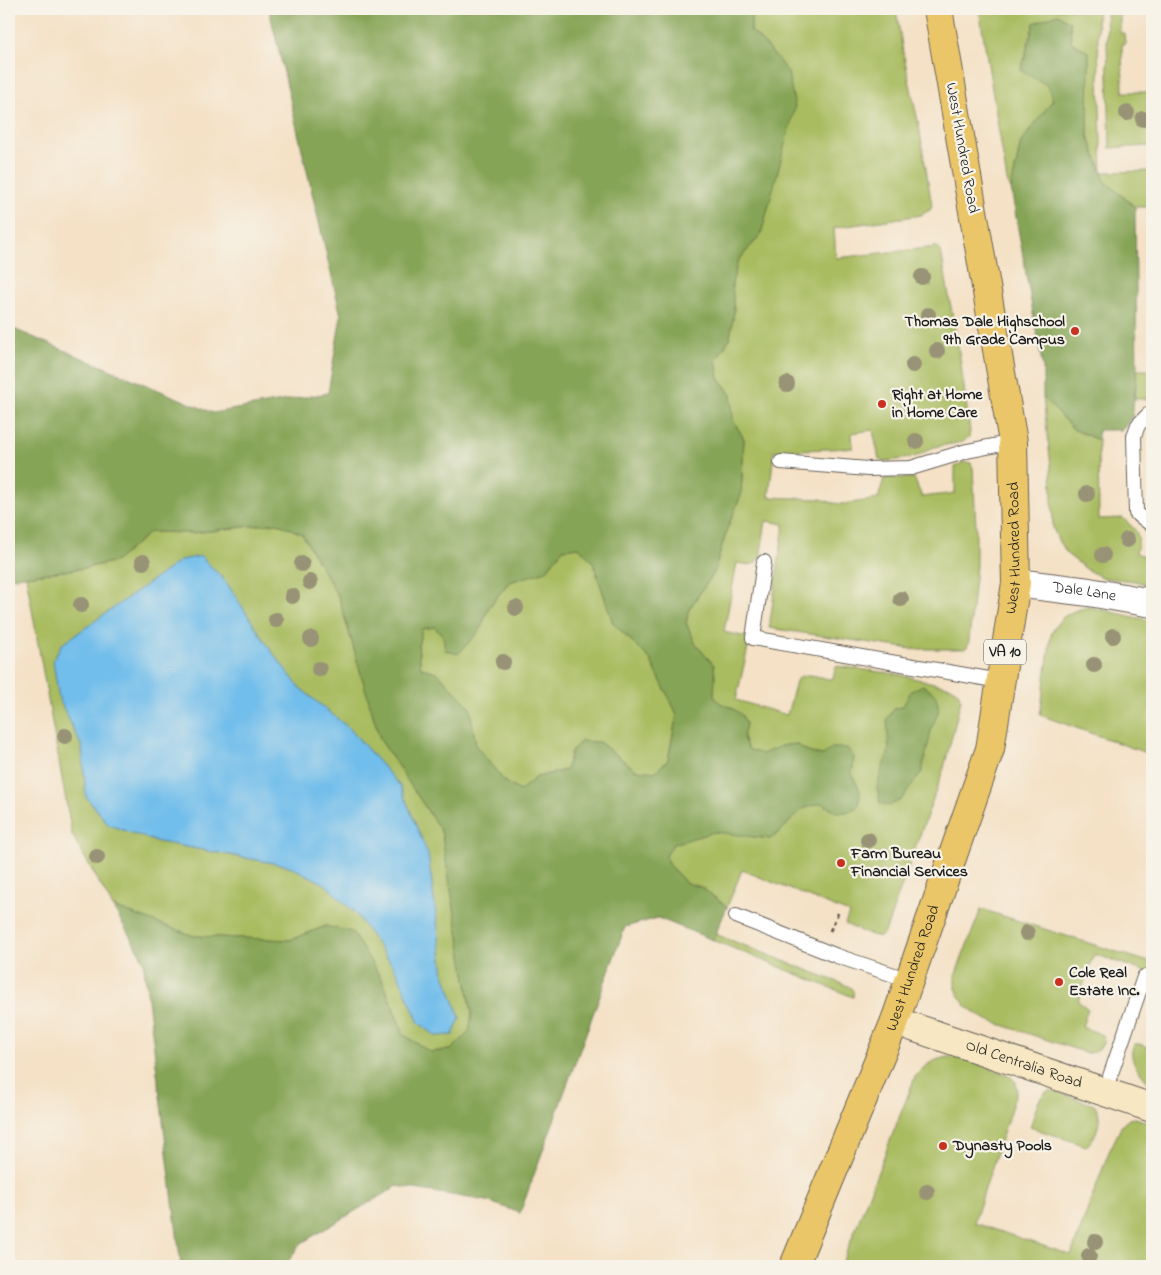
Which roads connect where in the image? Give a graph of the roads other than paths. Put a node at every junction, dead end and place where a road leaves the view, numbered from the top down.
1 (938, 9) edge
2 (1152, 414) edge
3 (1014, 442) junction
4 (781, 462) dead end
5 (1152, 525) edge
6 (764, 562) dead end
7 (1016, 584) junction
8 (1152, 603) edge
9 (1000, 681) junction
10 (736, 916) dead end
11 (1144, 977) dead end
12 (909, 980) junction
13 (895, 1021) junction
14 (1105, 1091) junction
15 (1152, 1108) edge
16 (794, 1266) edge

1 - 3 main road, West Hundred Road / VA 10
2 - 5 lane
3 - 4 lane
3 - 7 main road, West Hundred Road / VA 10
6 - 9 lane
7 - 8 street, Dale Lane
7 - 9 main road, West Hundred Road / VA 10
9 - 12 main road, West Hundred Road / VA 10
10 - 12 lane
11 - 14 lane
12 - 13 main road, West Hundred Road / VA 10
13 - 14 street, Old Centralia Road
13 - 16 main road, West Hundred Road / VA 10
14 - 15 street, Old Centralia Road

